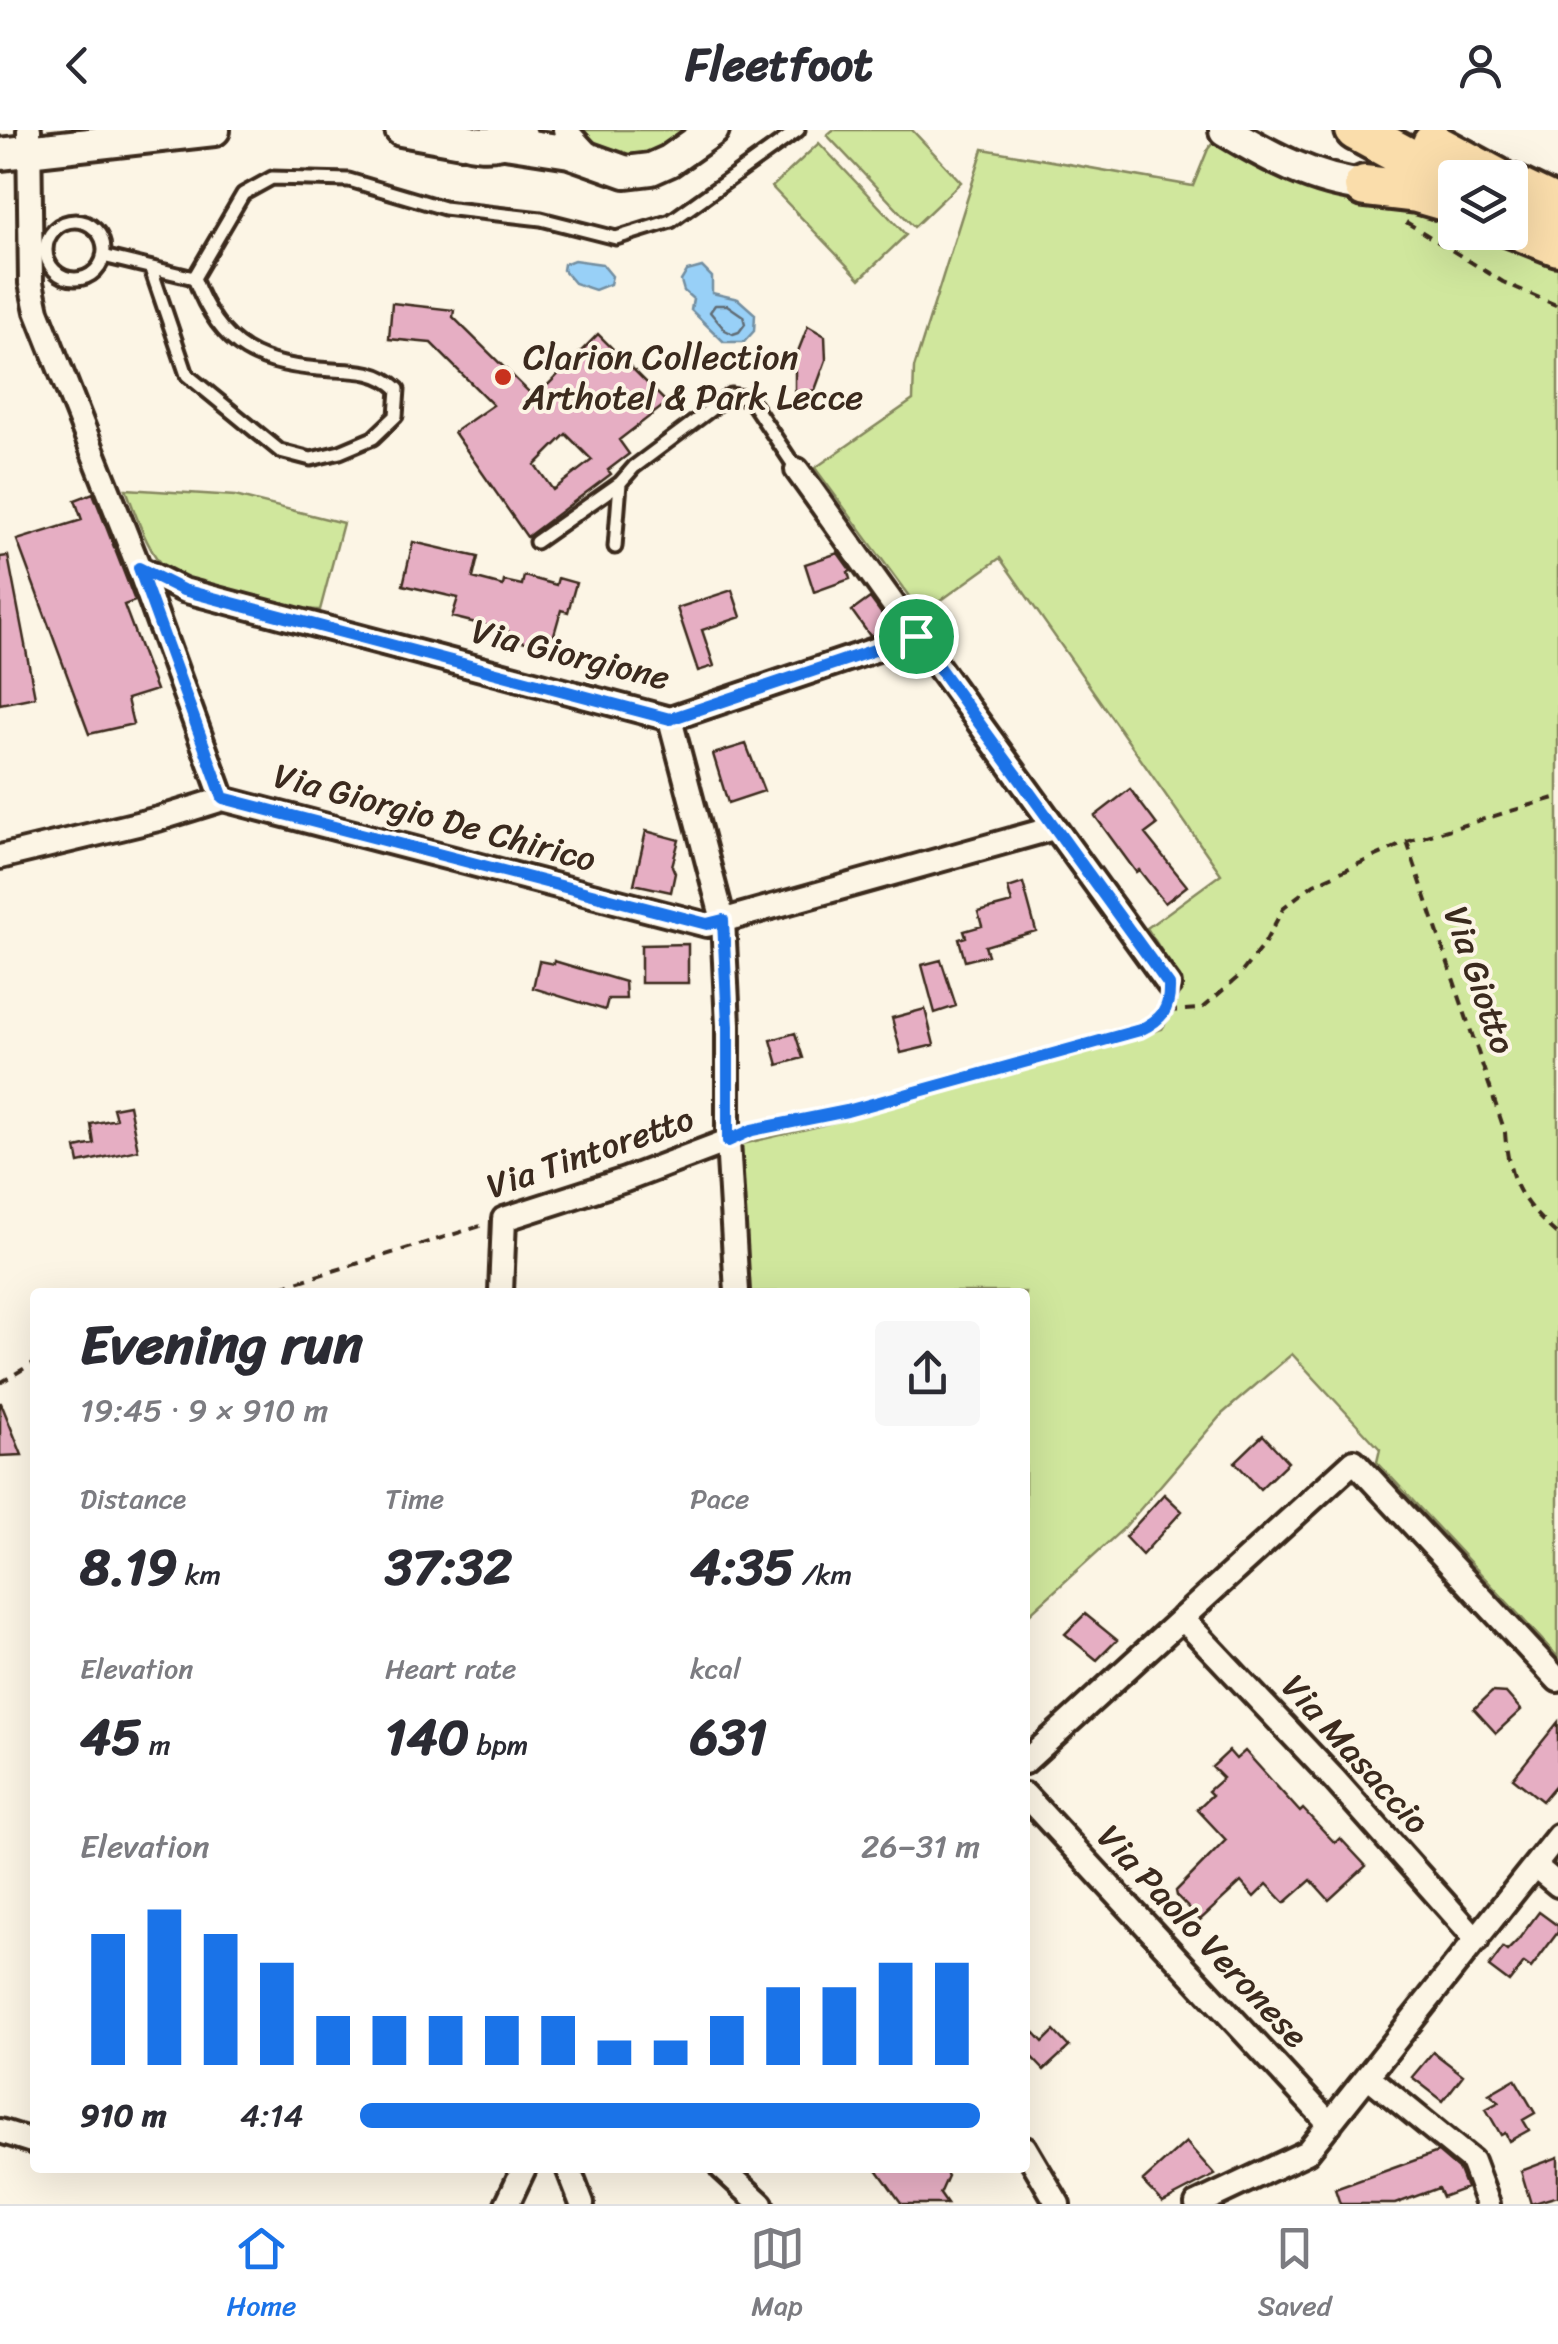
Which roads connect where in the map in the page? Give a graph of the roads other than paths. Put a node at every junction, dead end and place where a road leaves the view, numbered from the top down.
1 (214, 130) edge
2 (400, 130) edge
3 (565, 130) edge
4 (713, 130) edge
5 (798, 130) edge
6 (1225, 130) edge
7 (1356, 130) edge
8 (1407, 130) edge
9 (454, 136) edge
10 (516, 136) edge
11 (19, 145) edge
12 (593, 160) junction
13 (1463, 160) edge
14 (1438, 175) edge
15 (1365, 186) joint
16 (1528, 194) edge
17 (1438, 198) edge
18 (1558, 208) edge
19 (1528, 219) edge
20 (30, 227) junction
21 (56, 228) junction
22 (1528, 233) edge
23 (1558, 233) edge
24 (1558, 245) edge
25 (103, 256) junction
26 (40, 262) junction
27 (151, 269) junction
28 (194, 278) junction
29 (797, 470) joint
30 (620, 483) junction
31 (536, 542) dead end
32 (615, 547) dead end
33 (139, 568) junction
34 (916, 636) junction
35 (670, 719) junction
36 (223, 798) junction
37 (1054, 828) junction
38 (0, 857) edge
39 (723, 920) junction
40 (1169, 985) road end
41 (728, 1141) junction
42 (502, 1288) edge
43 (737, 1288) edge
44 (1182, 1618) junction
45 (1558, 1680) edge
46 (1030, 1757) edge
47 (1030, 1800) edge
48 (1558, 1836) edge
49 (1535, 1866) junction
50 (1558, 1884) edge
51 (1477, 1940) junction
52 (1369, 2077) junction
53 (1330, 2124) junction
54 (0, 2130) edge
55 (30, 2140) edge
56 (1030, 2156) edge
57 (522, 2173) edge
58 (570, 2173) edge
59 (727, 2173) edge
60 (507, 2204) edge
61 (582, 2204) edge
62 (761, 2204) edge
63 (1058, 2204) edge
64 (1196, 2204) edge
65 (1488, 2204) edge

1 - 11 street
2 - 9 street
3 - 12 street
4 - 12 street
5 - 28 lane
6 - 15 street
7 - 14 highway
8 - 13 highway
9 - 10 street
10 - 12 street
11 - 20 street, Via Giorgio De Chirico
15 - 17 highway
16 - 18 highway
19 - 23 highway
20 - 21 lane
20 - 26 street, Via Giorgio De Chirico
21 - 25 lane
21 - 26 lane
22 - 24 highway
25 - 26 lane
25 - 27 lane
26 - 33 street, Via Giorgio De Chirico
27 - 28 lane
27 - 28 lane
29 - 30 lane
29 - 34 street
30 - 31 lane
30 - 32 lane
33 - 35 street, Via Giorgione
33 - 36 street, Via Giorgio De Chirico
34 - 35 street, Via Giorgione
34 - 37 street
35 - 39 street
36 - 38 street
36 - 39 street, Via Giorgio De Chirico
37 - 39 street, Via Giorgio De Chirico
37 - 40 street
39 - 41 street
41 - 42 street, Via Tintoretto
41 - 43 street
44 - 45 street
44 - 46 street
44 - 51 street, Via Masaccio
47 - 53 street, Via Paolo Veronese
48 - 49 street
49 - 50 street
49 - 51 street
51 - 52 street
52 - 53 street
52 - 65 street
53 - 64 street
54 - 55 street
56 - 63 street
57 - 60 street
58 - 61 street
59 - 62 street

